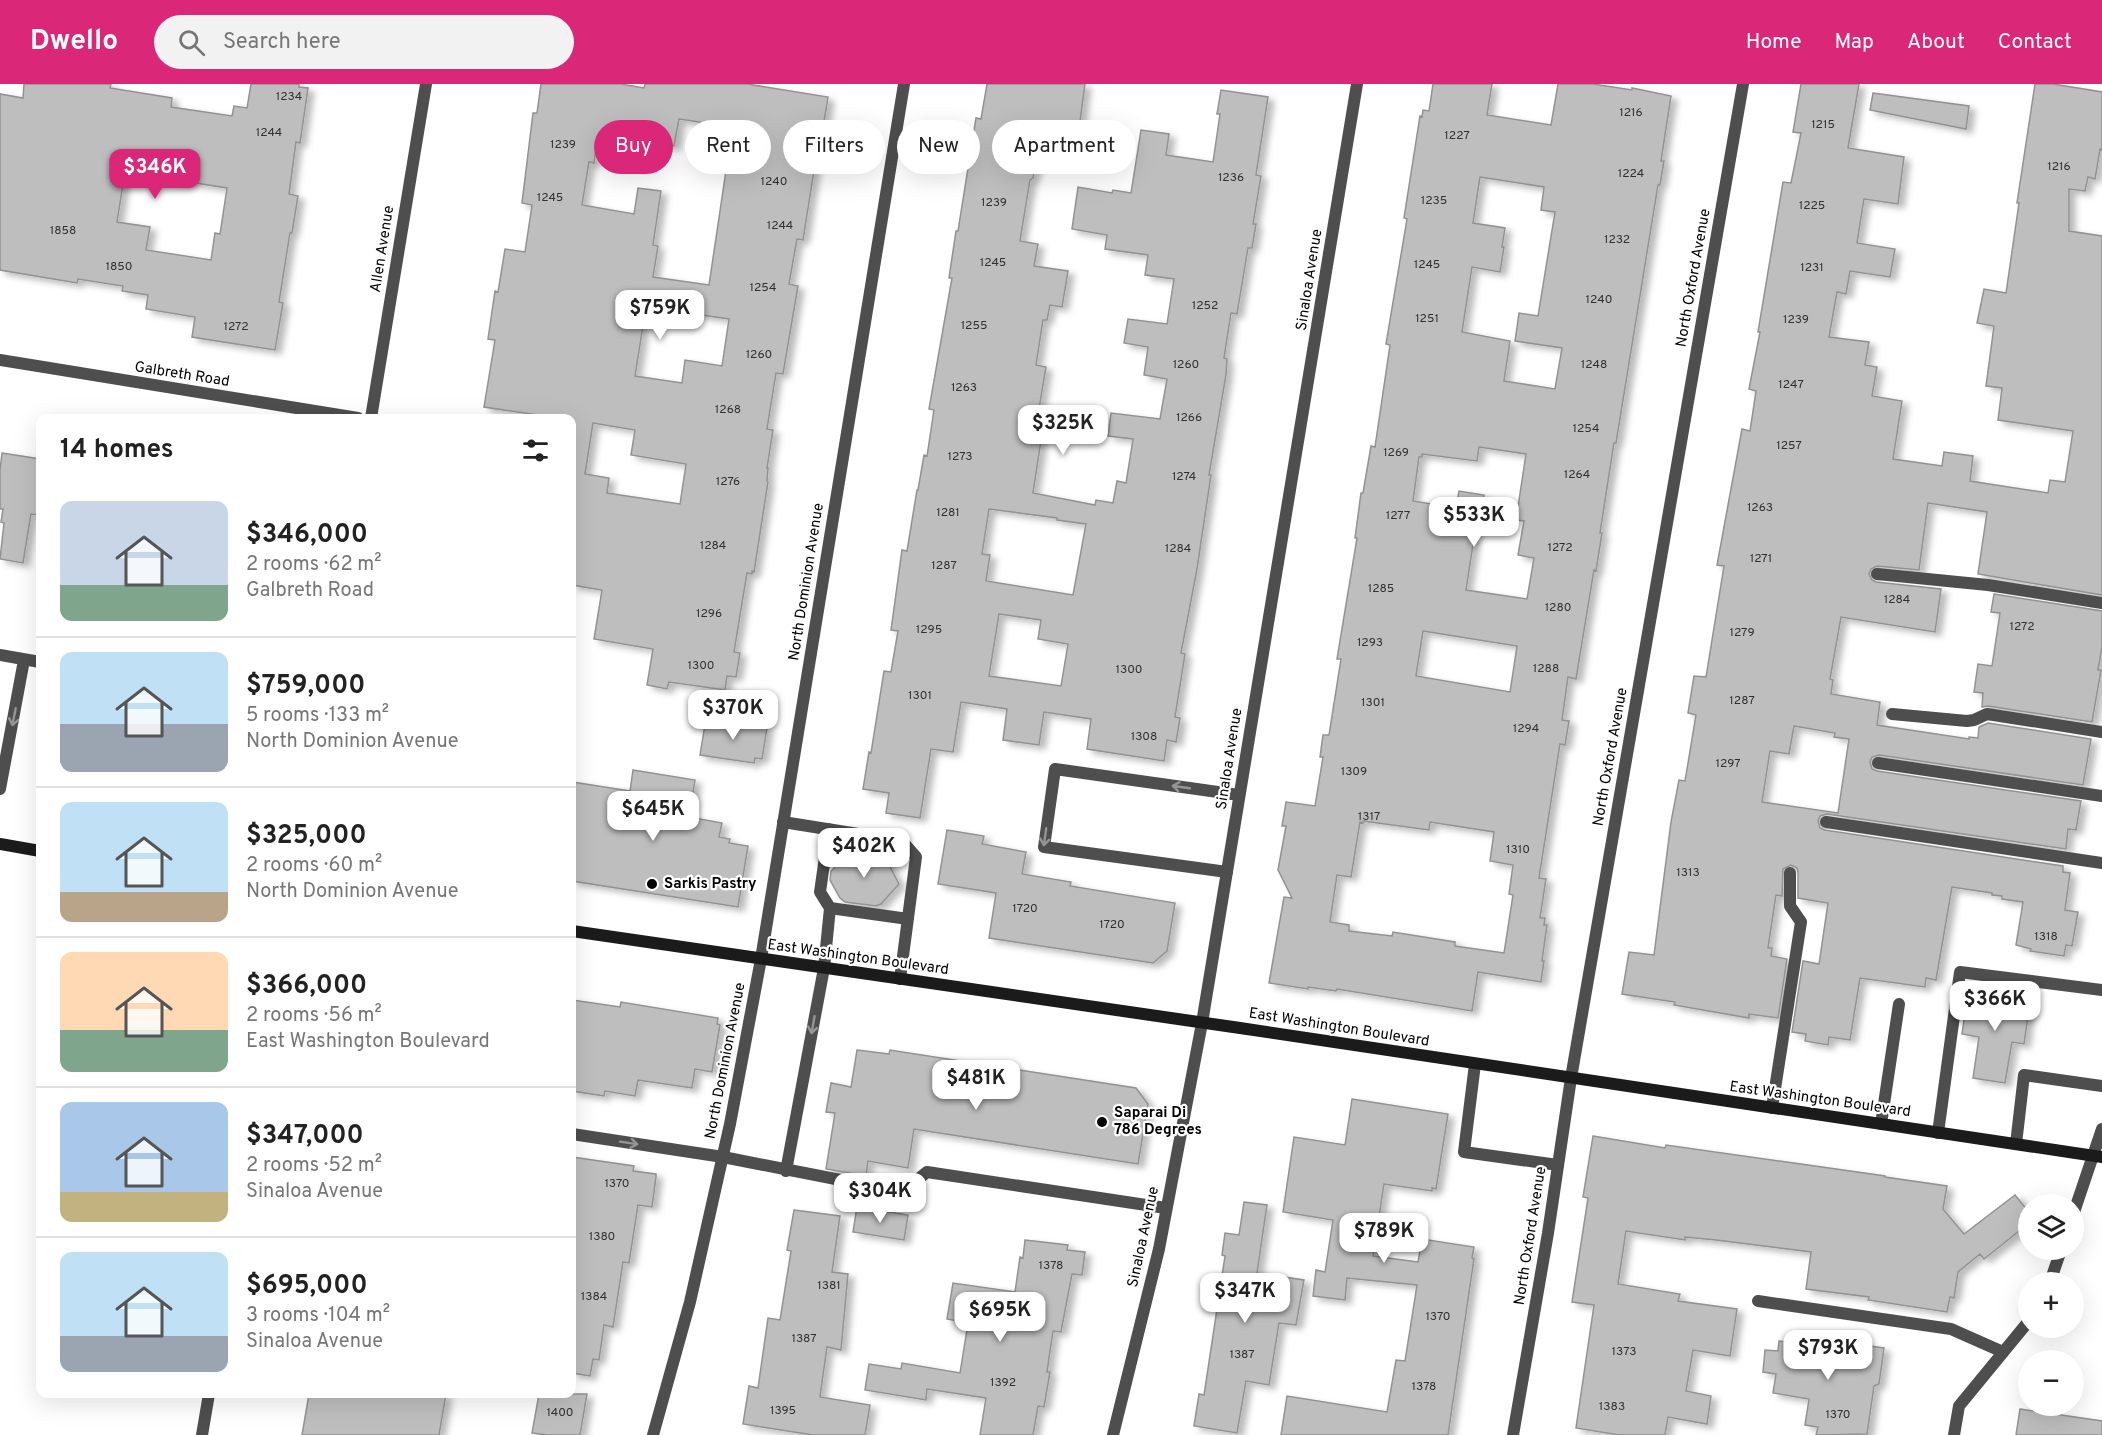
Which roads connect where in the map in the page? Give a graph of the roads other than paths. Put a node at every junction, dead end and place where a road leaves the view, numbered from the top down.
1 (426, 84) edge
2 (904, 84) edge
3 (1357, 84) edge
4 (1743, 84) edge
5 (0, 360) edge
6 (333, 414) edge
7 (372, 414) edge
8 (1877, 574) dead end
9 (2102, 603) edge
10 (0, 655) edge
11 (24, 660) junction
12 (36, 662) edge
13 (1892, 714) dead end
14 (2102, 732) edge
15 (1878, 763) dead end
16 (0, 789) edge
17 (1239, 795) junction
18 (2102, 796) edge
19 (783, 822) junction
20 (1826, 822) dead end
21 (830, 829) junction
22 (0, 844) edge
23 (36, 850) edge
24 (2102, 862) edge
25 (1227, 872) junction
26 (1790, 873) dead end
27 (830, 908) junction
28 (908, 919) junction
29 (576, 932) edge
30 (761, 959) junction
31 (824, 968) junction
32 (900, 979) junction
33 (2102, 990) edge
34 (1899, 1004) dead end
35 (1202, 1023) junction
36 (1475, 1064) junction
37 (1571, 1078) junction
38 (2102, 1086) edge
39 (1772, 1108) junction
40 (1881, 1124) junction
41 (2102, 1129) edge
42 (1938, 1133) junction
43 (576, 1135) edge
44 (2016, 1144) junction
45 (2098, 1156) edge
46 (723, 1158) junction
47 (1558, 1165) junction
48 (786, 1171) junction
49 (2082, 1194) edge
50 (1166, 1208) junction
51 (1758, 1301) dead end
52 (2018, 1334) edge
53 (2003, 1352) junction
54 (208, 1398) edge
55 (202, 1435) edge
56 (653, 1435) edge
57 (1113, 1435) edge
58 (1513, 1435) edge
59 (1954, 1435) edge

1 - 7 street, Allen Avenue
2 - 19 street, North Dominion Avenue
3 - 17 street, Sinaloa Avenue
4 - 37 street, North Oxford Avenue
5 - 6 street, Galbreth Road
8 - 9 street
10 - 11 street
11 - 12 street
11 -> 16 street
13 - 14 street
15 - 18 street
17 - 25 street, Sinaloa Avenue
17 -> 25 street
19 - 21 street
19 - 30 street, North Dominion Avenue
20 - 24 street
21 - 27 street
21 - 28 street
22 - 23 main road
25 - 35 street, Sinaloa Avenue
26 - 39 street
27 - 28 street
27 - 31 street
28 - 32 street
29 - 30 main road, East Washington Boulevard
30 - 31 main road, East Washington Boulevard
30 - 46 street, North Dominion Avenue
31 - 32 main road, East Washington Boulevard
31 -> 48 street
32 - 35 main road, East Washington Boulevard
33 - 42 street
34 - 40 street
35 - 36 main road, East Washington Boulevard
35 - 50 street, Sinaloa Avenue
36 - 37 main road, East Washington Boulevard
36 - 47 street
37 - 39 main road, East Washington Boulevard
37 - 47 street, North Oxford Avenue
38 - 44 street
39 - 40 main road, East Washington Boulevard
40 - 42 main road, East Washington Boulevard
41 - 45 street
42 - 44 main road, East Washington Boulevard
43 -> 46 street
44 - 45 main road, East Washington Boulevard
45 - 49 street
46 - 48 street
46 - 56 street, North Dominion Avenue
47 - 58 street, North Oxford Avenue
48 - 50 street
50 - 57 street, Sinaloa Avenue
51 - 53 street
52 - 53 street
53 - 59 street
54 - 55 street

